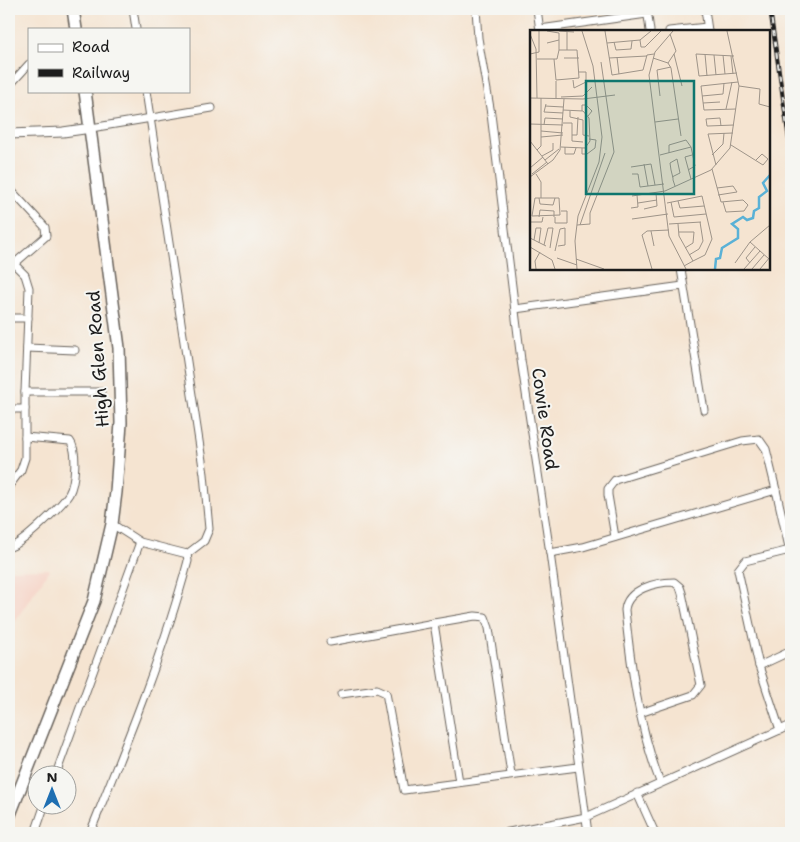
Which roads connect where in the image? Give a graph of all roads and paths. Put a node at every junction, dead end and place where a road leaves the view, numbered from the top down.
1 (73, 9) edge
2 (133, 9) edge
3 (476, 9) edge
4 (538, 9) edge
5 (705, 9) edge
6 (647, 11) edge
7 (76, 28) edge
8 (136, 28) edge
9 (708, 29) edge
10 (540, 30) edge
11 (650, 30) edge
12 (688, 30) edge
13 (28, 65) edge
14 (9, 86) edge
15 (85, 92) edge
16 (146, 92) edge
17 (212, 108) dead end
18 (150, 118) junction
19 (91, 128) junction
20 (9, 134) edge
21 (9, 188) edge
22 (11, 261) edge
23 (681, 270) edge
24 (683, 286) junction
25 (514, 309) junction
26 (9, 318) edge
27 (28, 318) junction
28 (27, 348) junction
29 (75, 350) dead end
30 (25, 392) junction
31 (100, 392) dead end
32 (9, 409) edge
33 (25, 409) junction
34 (704, 410) dead end
35 (25, 438) junction
36 (9, 486) edge
37 (776, 490) junction
38 (112, 524) junction
39 (615, 538) junction
40 (140, 542) junction
41 (9, 547) edge
42 (550, 553) junction
43 (790, 553) edge
44 (187, 554) junction
45 (434, 623) junction
46 (330, 642) dead end
47 (791, 651) edge
48 (759, 666) junction
49 (340, 694) dead end
50 (640, 713) junction
51 (791, 725) edge
52 (780, 730) junction
53 (60, 764) edge
54 (578, 767) junction
55 (511, 774) junction
56 (459, 782) junction
57 (660, 782) junction
58 (637, 793) junction
59 (42, 814) edge
60 (586, 817) junction
61 (9, 818) edge
62 (517, 832) edge
63 (35, 833) edge
64 (90, 833) edge
65 (504, 833) edge
66 (588, 833) edge
67 (655, 833) edge

1 - 7 main road
2 - 8 street
3 - 25 street, Cowie Road
4 - 10 street
5 - 9 street
6 - 10 street
6 - 11 street
9 - 12 street
13 - 14 street
15 - 19 main road, High Glen Road
16 - 18 street
17 - 18 street
18 - 19 street
18 - 44 street
19 - 20 street
19 - 38 main road, High Glen Road
21 - 22 street
22 - 27 street
23 - 24 street
24 - 25 street
24 - 34 street
25 - 42 street, Cowie Road
26 - 27 street
27 - 28 street
28 - 29 street
28 - 30 street
30 - 31 street
30 - 33 street
32 - 33 street
33 - 35 street
35 - 36 street
35 - 41 street
37 - 39 street
37 - 39 street
37 - 43 street
38 - 40 street
38 - 61 main road, High Glen Road
39 - 42 street
40 - 44 street
40 - 53 street
42 - 54 street, Cowie Road
43 - 48 street
44 - 64 street
45 - 46 street
45 - 55 street
45 - 56 street
47 - 48 street
48 - 52 street
49 - 56 street
50 - 50 street
50 - 57 street
51 - 52 street
52 - 57 street
54 - 55 street
54 - 60 street, Cowie Road
55 - 56 street
57 - 58 street
58 - 60 street
58 - 67 street
59 - 63 street
60 - 62 street
60 - 66 street, Cowie Road
62 - 65 street

